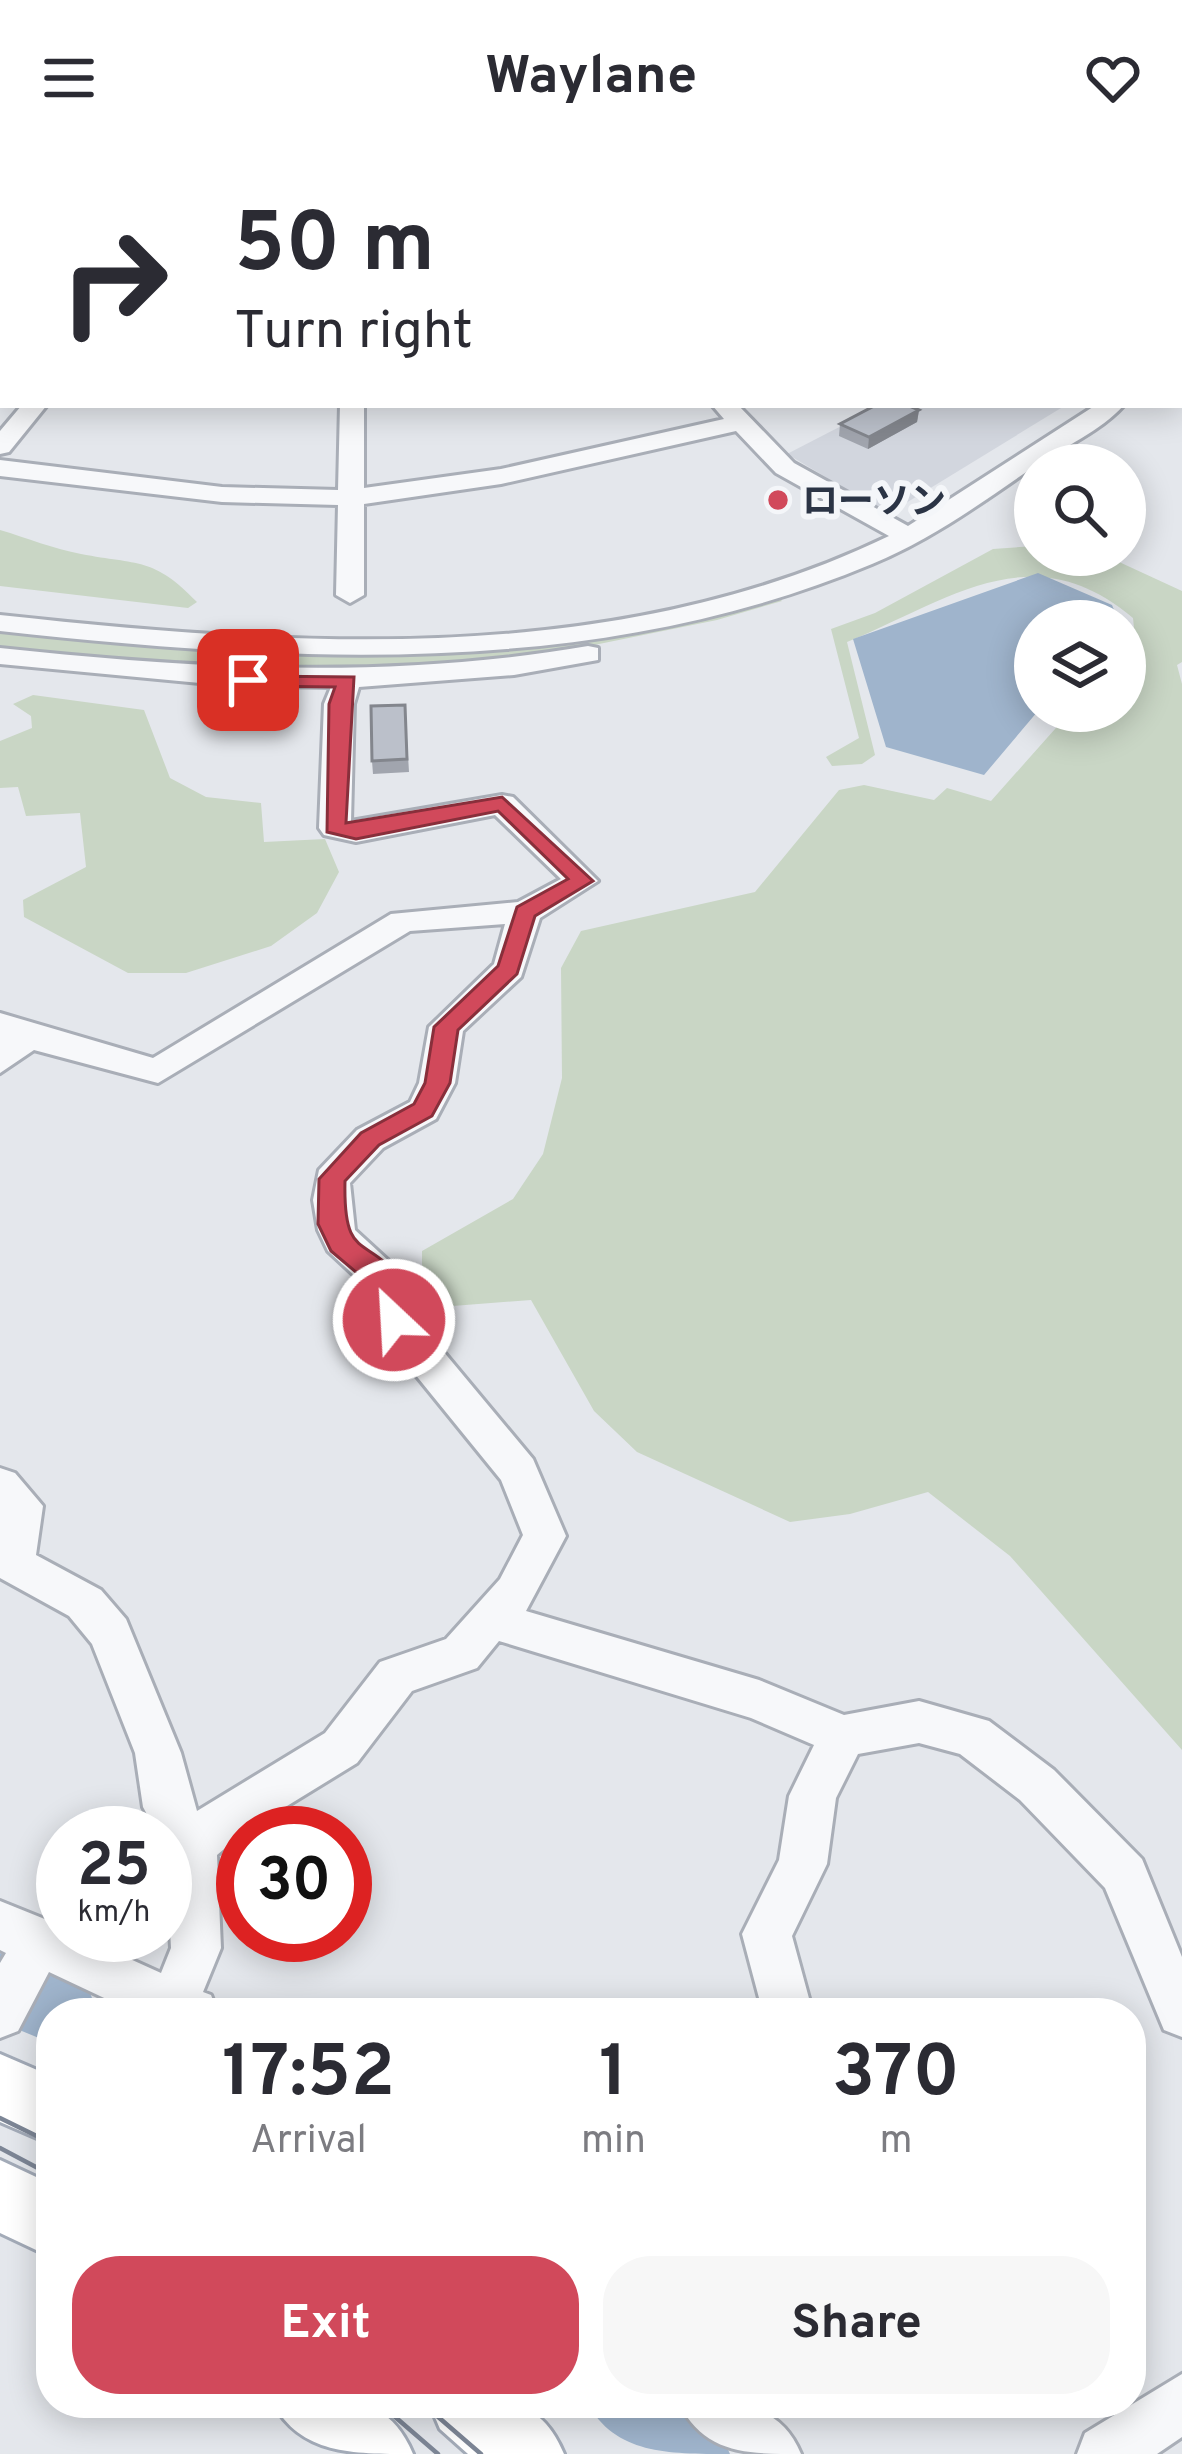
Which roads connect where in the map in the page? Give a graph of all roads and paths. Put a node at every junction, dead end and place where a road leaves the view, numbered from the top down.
1 (32, 408) edge
2 (352, 408) edge
3 (1107, 408) edge
4 (1141, 408) edge
5 (733, 414) edge
6 (1086, 444) edge
7 (0, 447) edge
8 (0, 468) edge
9 (1014, 490) edge
10 (352, 497) junction
11 (908, 536) junction
12 (350, 595) dead end
13 (0, 623) edge
14 (0, 656) edge
15 (347, 682) junction
16 (525, 912) junction
17 (14, 1031) edge
18 (0, 1061) edge
19 (0, 1485) edge
20 (492, 1620) junction
21 (843, 1736) junction
22 (193, 1847) junction
23 (25, 1939) edge
24 (162, 1998) edge
25 (185, 1998) edge
26 (784, 1998) edge
27 (1182, 2012) edge
28 (0, 2013) edge
29 (0, 2088) edge
30 (36, 2104) edge
31 (0, 2195) edge
32 (36, 2214) edge
33 (1182, 2403) edge
34 (329, 2418) edge
35 (484, 2418) edge
36 (727, 2418) edge
37 (1118, 2431) edge
38 (375, 2454) edge
39 (526, 2454) edge
40 (772, 2454) edge

1 - 7 street
2 - 10 street
3 - 11 street
4 - 6 street
5 - 10 street
5 - 11 street
8 - 10 street
9 - 15 street
10 - 12 street
11 - 13 street
14 - 15 street
15 - 16 street
16 - 17 street
16 - 20 street
17 - 18 street
19 - 22 street
20 - 21 street
20 - 22 street
21 - 26 street
21 - 27 street
22 - 25 street
23 - 24 street
23 - 28 street
29 - 30 main road
31 - 32 main road
33 - 37 street
34 - 38 main road
35 - 39 main road
36 - 40 street

